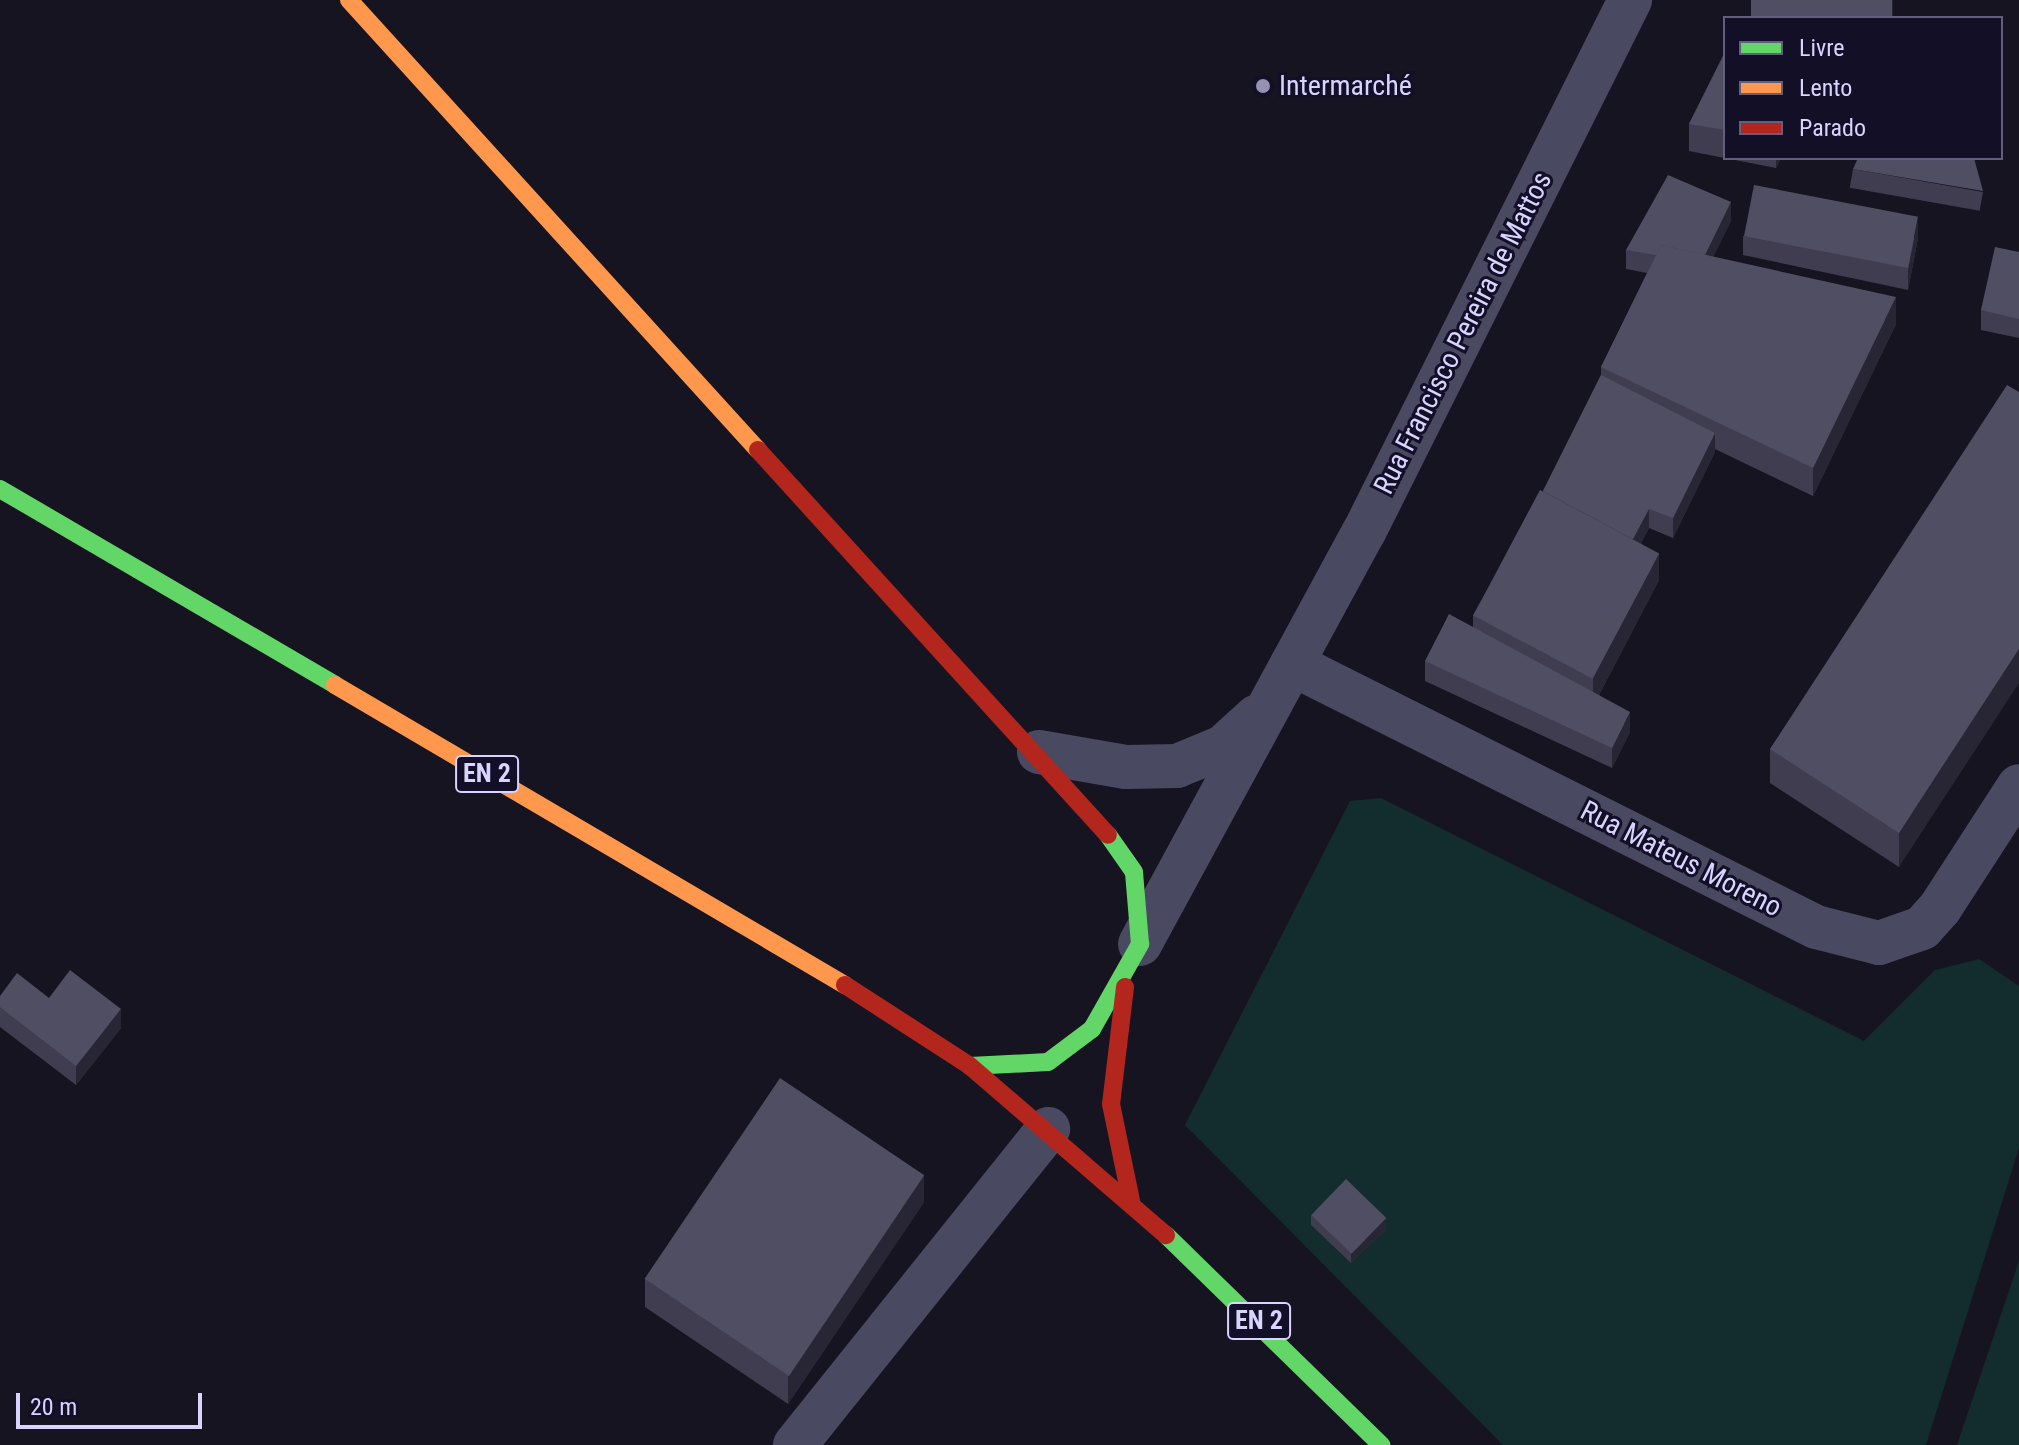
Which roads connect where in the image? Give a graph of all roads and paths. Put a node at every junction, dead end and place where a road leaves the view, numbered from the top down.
1 (349, 0) edge
2 (1630, 0) edge
3 (0, 489) edge
4 (1292, 664) junction
5 (1270, 705) junction
6 (1039, 752) junction
7 (2019, 786) edge
8 (1133, 958) junction
9 (970, 1066) junction
10 (1048, 1129) junction
11 (1131, 1201) junction
12 (795, 1445) edge
13 (1381, 1445) edge

1 - 6 main road
2 - 4 street, Rua Francisco Pereira de Mattos
3 - 9 main road, EN 2
4 - 5 street, Rua Francisco Pereira de Mattos
4 - 7 street, Rua Mateus Moreno
5 - 6 street
5 - 8 street, Rua Francisco Pereira de Mattos
6 - 8 main road
8 - 9 main road
8 - 11 main road
9 - 10 main road, EN 2
10 - 11 main road, EN 2
10 - 12 street
11 - 13 main road, EN 2

